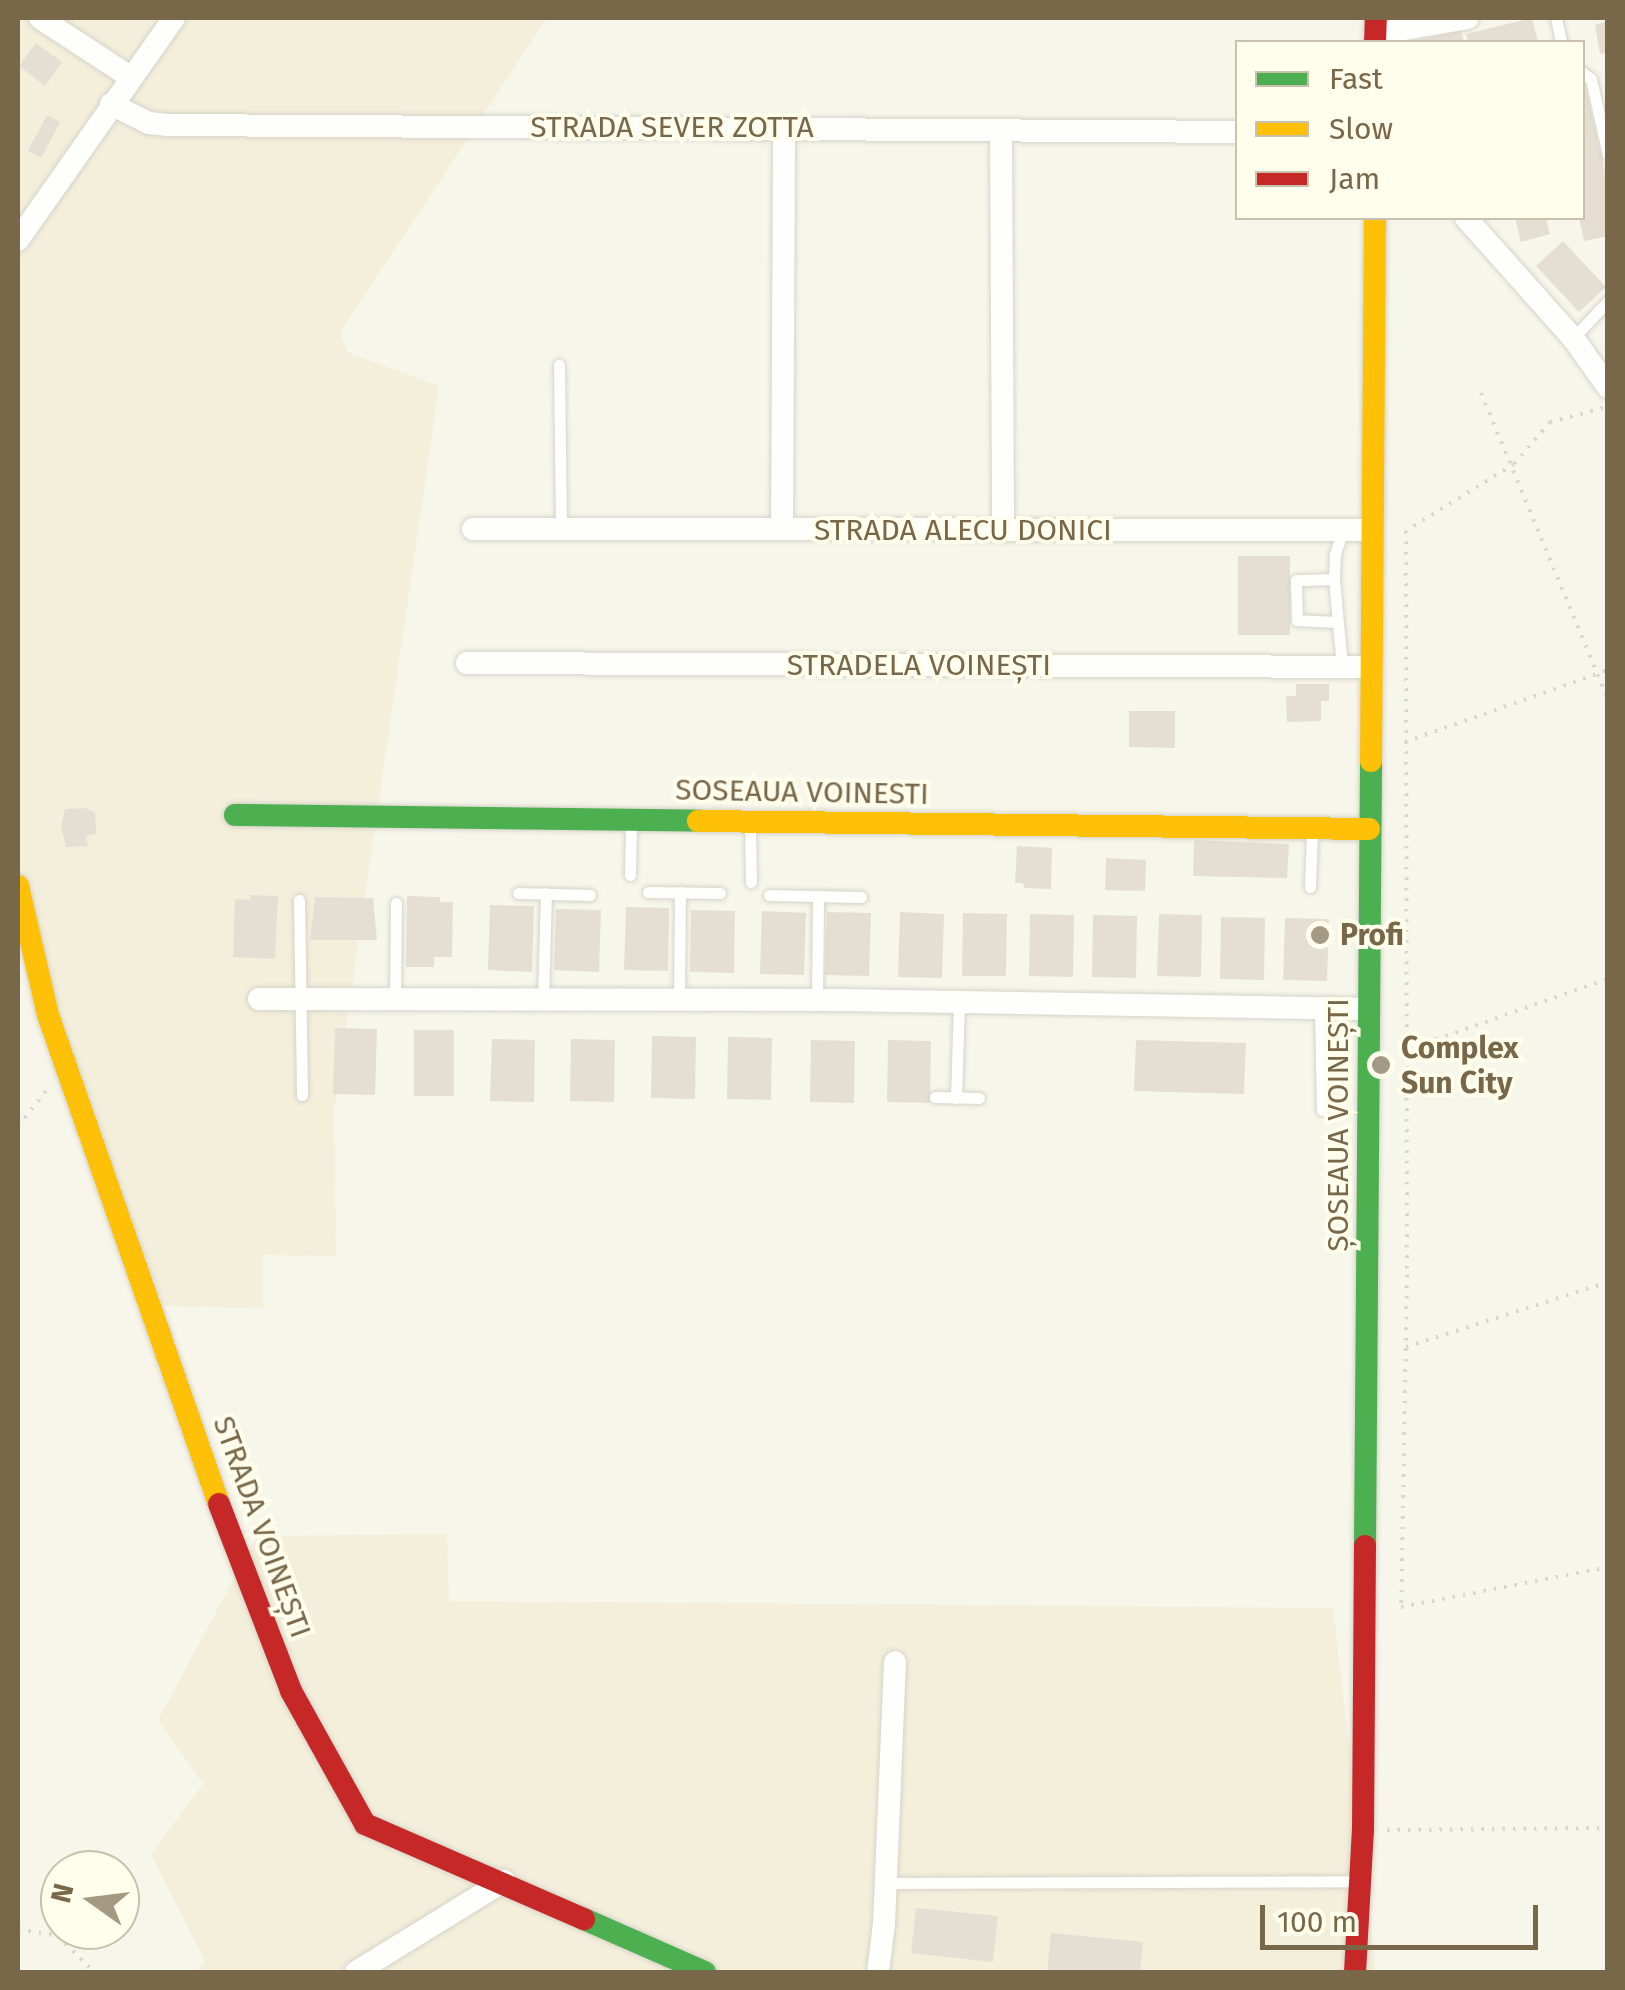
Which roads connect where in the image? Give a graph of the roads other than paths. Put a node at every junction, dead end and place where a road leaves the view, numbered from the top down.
1 (40, 18) edge
2 (174, 18) edge
3 (1468, 18) edge
4 (1375, 32) edge
5 (1585, 74) edge
6 (130, 78) junction
7 (111, 104) junction
8 (784, 127) junction
9 (1000, 130) junction
10 (1235, 132) edge
11 (1608, 155) edge
12 (1375, 220) edge
13 (1468, 220) edge
14 (21, 228) edge
15 (1608, 300) edge
16 (1573, 338) junction
17 (559, 366) dead end
18 (1608, 387) edge
19 (557, 528) junction
20 (782, 529) junction
21 (474, 530) dead end
22 (1344, 530) junction
23 (1371, 530) junction
24 (1002, 531) junction
25 (1334, 579) junction
26 (1335, 622) junction
27 (467, 663) dead end
28 (1342, 667) junction
29 (1371, 667) junction
30 (235, 815) dead end
31 (631, 820) junction
32 (750, 822) junction
33 (1312, 829) junction
34 (1368, 829) junction
35 (630, 875) dead end
36 (751, 882) dead end
37 (18, 886) edge
38 (1310, 887) dead end
39 (648, 892) dead end
40 (680, 892) junction
41 (720, 893) dead end
42 (518, 894) dead end
43 (546, 894) junction
44 (590, 895) dead end
45 (769, 895) dead end
46 (818, 896) junction
47 (861, 896) dead end
48 (300, 900) dead end
49 (396, 903) dead end
50 (259, 999) dead end
51 (301, 999) junction
52 (395, 999) junction
53 (543, 1000) junction
54 (679, 1000) junction
55 (817, 1000) junction
56 (959, 1002) junction
57 (1320, 1008) junction
58 (1368, 1009) junction
59 (302, 1094) dead end
60 (935, 1097) dead end
61 (956, 1098) junction
62 (980, 1098) dead end
63 (1322, 1110) dead end
64 (894, 1662) dead end
65 (504, 1881) junction
66 (1362, 1881) junction
67 (886, 1883) junction
68 (356, 1972) edge
69 (704, 1972) edge
70 (878, 1972) edge
71 (1355, 1972) edge

1 - 6 street
2 - 6 street
3 - 4 street
5 - 11 lane
6 - 7 street
7 - 8 street, STRADA SEVER ZOTTA
7 - 14 street
8 - 9 street, STRADA SEVER ZOTTA
8 - 20 street
9 - 10 street, STRADA SEVER ZOTTA
9 - 24 street
12 - 23 street, ȘOSEAUA VOINEȘTI
13 - 16 street
15 - 16 lane
16 - 18 street
17 - 19 lane
19 - 20 street, STRADA ALECU DONICI
19 - 21 street, STRADA ALECU DONICI
20 - 24 street, STRADA ALECU DONICI
22 - 23 street, STRADA ALECU DONICI
22 - 24 street, STRADA ALECU DONICI
22 - 25 lane
23 - 29 street, ȘOSEAUA VOINEȘTI
25 - 26 lane
25 - 26 lane
26 - 28 lane
27 - 28 street, STRADELA VOINEȘTI
28 - 29 street, STRADELA VOINEȘTI
29 - 34 street, ȘOSEAUA VOINEȘTI
30 - 31 street, SOSEAUA VOINESTI
31 - 32 street, SOSEAUA VOINESTI
31 - 35 lane
32 - 33 street, SOSEAUA VOINESTI
32 - 36 lane
33 - 34 street, SOSEAUA VOINESTI
33 - 38 lane
34 - 58 street, ȘOSEAUA VOINEȘTI
37 - 65 street, STRADA VOINEȘTI
39 - 40 lane
40 - 41 lane
40 - 54 lane
42 - 43 lane
43 - 44 lane
43 - 53 lane
45 - 46 lane
46 - 47 lane
46 - 55 lane
48 - 51 lane
49 - 52 lane
50 - 51 street
51 - 52 street
51 - 59 lane
52 - 53 street
53 - 54 street
54 - 55 street
55 - 56 street
56 - 57 street
56 - 61 lane
57 - 58 street
57 - 63 lane
58 - 66 street, ȘOSEAUA VOINEȘTI
60 - 61 lane
61 - 62 lane
64 - 67 street
65 - 68 street
65 - 69 street, STRADA VOINEȘTI
66 - 67 lane
66 - 71 street, ȘOSEAUA VOINEȘTI
67 - 70 street

